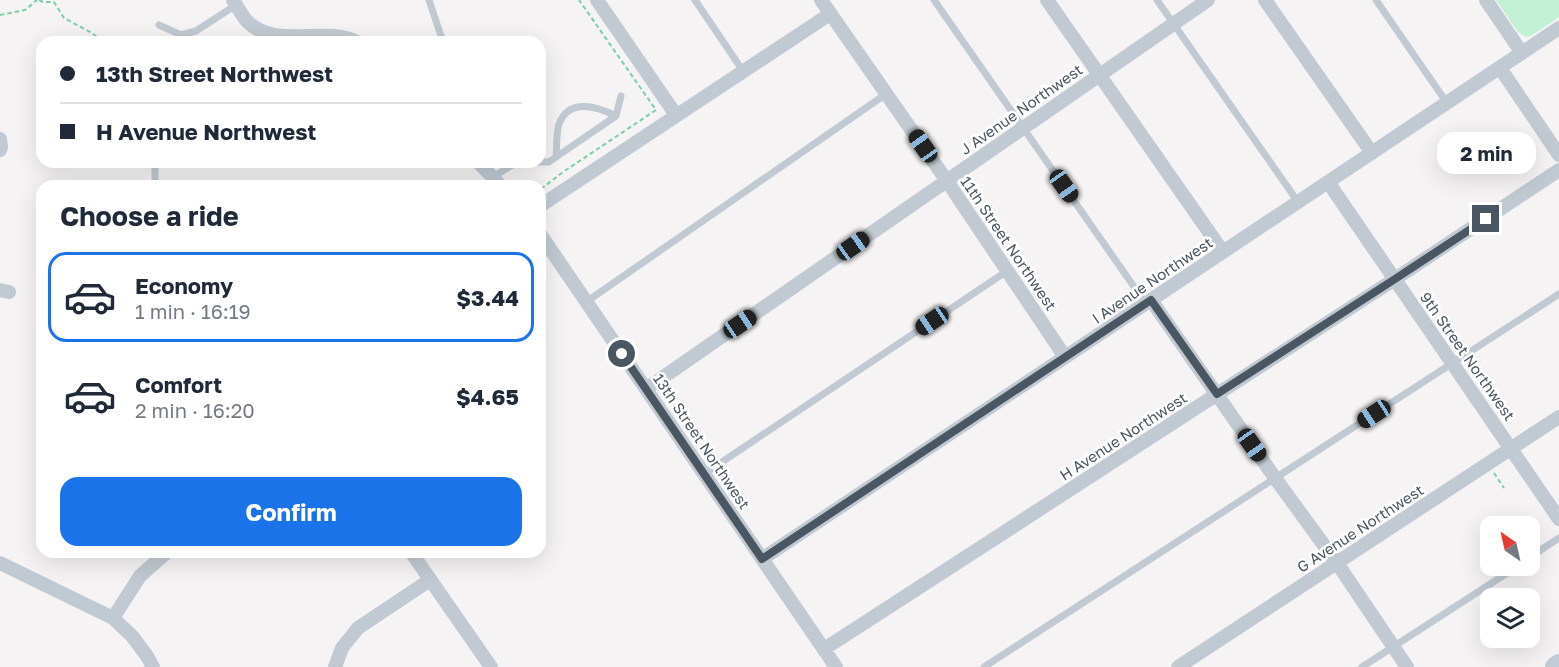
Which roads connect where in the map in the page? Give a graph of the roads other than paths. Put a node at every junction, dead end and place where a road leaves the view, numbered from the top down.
1 (429, 0) edge
2 (597, 0) edge
3 (695, 0) edge
4 (821, 0) edge
5 (934, 0) edge
6 (1047, 0) edge
7 (1157, 0) edge
8 (1208, 0) edge
9 (1265, 0) edge
10 (1376, 0) edge
11 (1486, 0) edge
12 (235, 3) edge
13 (830, 14) junction
14 (1174, 24) junction
15 (159, 25) dead end
16 (1559, 28) edge
17 (257, 36) edge
18 (278, 36) edge
19 (278, 36) edge
20 (329, 36) edge
21 (441, 36) edge
22 (1522, 53) junction
23 (1500, 68) junction
24 (743, 71) junction
25 (1099, 75) junction
26 (886, 94) junction
27 (621, 96) dead end
28 (1447, 103) junction
29 (676, 115) junction
30 (616, 116) junction
31 (1023, 128) junction
32 (0, 139) edge
33 (0, 150) edge
34 (1372, 153) junction
35 (1559, 155) edge
36 (556, 157) junction
37 (546, 162) edge
38 (484, 168) edge
39 (511, 168) edge
40 (1559, 170) edge
41 (495, 180) edge
42 (499, 180) edge
43 (947, 181) junction
44 (1328, 182) junction
45 (546, 202) edge
46 (1298, 202) junction
47 (546, 243) edge
48 (1223, 252) junction
49 (1007, 271) junction
50 (1395, 279) junction
51 (1559, 294) edge
52 (586, 302) junction
53 (1149, 302) junction
54 (1065, 357) junction
55 (1452, 363) junction
56 (646, 389) junction
57 (1217, 394) junction
58 (1559, 417) edge
59 (1512, 448) junction
60 (704, 474) junction
61 (1275, 478) junction
62 (1559, 519) edge
63 (1559, 538) edge
64 (1540, 550) edge
65 (160, 558) edge
66 (415, 558) edge
67 (762, 559) junction
68 (0, 563) edge
69 (1337, 563) junction
70 (1503, 576) edge
71 (430, 580) junction
72 (113, 618) junction
73 (1393, 647) junction
74 (824, 649) junction
75 (1559, 664) edge
76 (153, 667) edge
77 (335, 667) edge
78 (490, 667) edge
79 (836, 667) edge
80 (984, 667) edge
81 (1178, 667) edge
82 (1362, 667) edge
83 (1407, 667) edge
84 (1555, 667) edge

1 - 21 lane
2 - 29 street
3 - 24 lane
4 - 13 street, 11th Street Northwest
5 - 31 lane
6 - 25 street
7 - 14 lane
8 - 14 street, J Avenue Northwest
9 - 34 street
10 - 28 lane
11 - 22 street
12 - 15 lane
12 - 17 street
13 - 24 street
13 - 26 street, 11th Street Northwest
14 - 25 street, J Avenue Northwest
14 - 46 lane
16 - 22 street, I Avenue Northwest
17 - 19 street
18 - 20 street
22 - 23 street, I Avenue Northwest
23 - 28 street, I Avenue Northwest
23 - 35 street
24 - 29 street
25 - 31 street, J Avenue Northwest
25 - 48 street
26 - 43 street, 11th Street Northwest
26 - 52 lane
27 - 30 lane
28 - 34 street, I Avenue Northwest
29 - 45 street
30 - 36 lane
30 - 36 lane
31 - 43 street, J Avenue Northwest
31 - 53 lane
32 - 33 street
34 - 44 street, I Avenue Northwest
36 - 37 lane
38 - 41 street
39 - 42 lane
40 - 50 street, H Avenue Northwest
43 - 49 street, 11th Street Northwest
43 - 56 street, J Avenue Northwest
44 - 46 street, I Avenue Northwest
44 - 50 street, 9th Street Northwest
46 - 48 street, I Avenue Northwest
47 - 52 street, 13th Street Northwest
48 - 53 street, I Avenue Northwest
49 - 54 street, 11th Street Northwest
49 - 60 lane
50 - 55 street, 9th Street Northwest
50 - 57 street, H Avenue Northwest
51 - 55 lane
52 - 56 street, 13th Street Northwest
53 - 54 street, I Avenue Northwest
53 - 57 street
54 - 67 street, I Avenue Northwest
55 - 59 street, 9th Street Northwest
55 - 61 lane
56 - 60 street, 13th Street Northwest
57 - 61 street
57 - 74 street, H Avenue Northwest
58 - 59 street, G Avenue Northwest
59 - 62 street, 9th Street Northwest
59 - 69 street, G Avenue Northwest
60 - 67 street, 13th Street Northwest
61 - 69 street
61 - 80 lane
63 - 64 lane
65 - 72 street
66 - 71 street
67 - 74 street, 13th Street Northwest
68 - 72 street
69 - 73 street
69 - 81 street, G Avenue Northwest
70 - 73 lane
71 - 77 street
71 - 78 street
72 - 76 street
73 - 82 lane
73 - 83 street
74 - 79 street, 13th Street Northwest
75 - 84 main road

